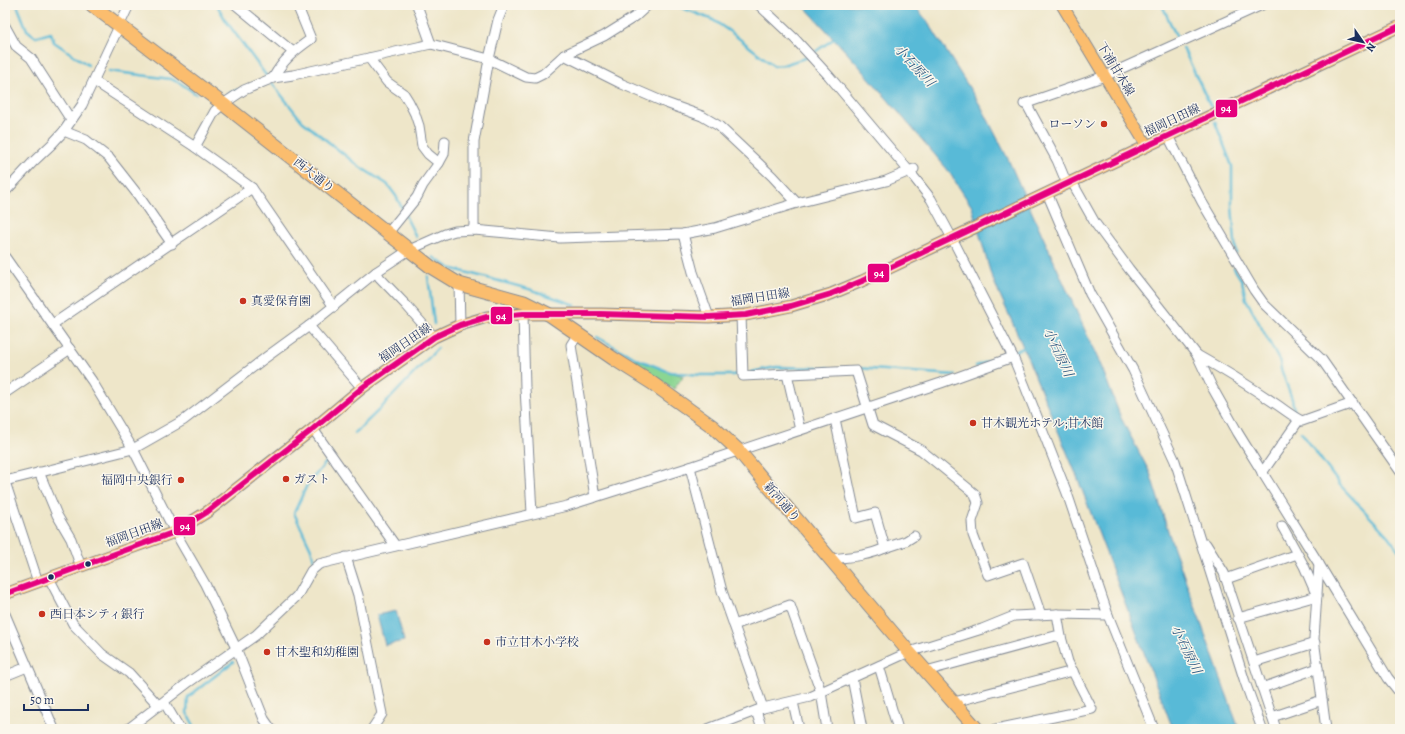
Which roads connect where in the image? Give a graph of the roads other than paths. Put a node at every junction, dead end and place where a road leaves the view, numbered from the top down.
1 (92, 5) edge
2 (129, 5) edge
3 (236, 5) edge
4 (297, 5) edge
5 (417, 5) edge
6 (504, 5) edge
7 (648, 5) edge
8 (759, 5) edge
9 (1062, 5) edge
10 (1259, 6) edge
11 (5, 26) edge
12 (119, 26) junction
13 (1400, 26) edge
14 (431, 44) junction
15 (293, 52) junction
16 (564, 56) junction
17 (369, 58) junction
18 (488, 59) junction
19 (1105, 76) junction
20 (270, 79) junction
21 (94, 81) junction
22 (223, 104) junction
23 (71, 120) junction
24 (64, 130) junction
25 (1168, 136) junction
26 (444, 141) dead end
27 (1147, 146) junction
28 (195, 147) junction
29 (439, 163) junction
30 (911, 170) junction
31 (1069, 183) junction
32 (252, 188) junction
33 (5, 192) edge
34 (1044, 194) junction
35 (797, 203) junction
36 (474, 230) junction
37 (388, 233) junction
38 (683, 234) junction
39 (956, 235) junction
40 (172, 244) junction
41 (409, 250) junction
42 (5, 257) edge
43 (376, 272) junction
44 (459, 284) junction
45 (334, 307) junction
46 (523, 314) junction
47 (550, 315) junction
48 (741, 315) junction
49 (709, 316) junction
50 (53, 324) junction
51 (460, 325) junction
52 (310, 326) junction
53 (578, 334) junction
54 (434, 337) junction
55 (70, 349) junction
56 (1197, 355) junction
57 (1013, 357) junction
58 (787, 374) junction
59 (362, 388) junction
60 (5, 393) edge
61 (1353, 403) junction
62 (868, 407) junction
63 (835, 419) junction
64 (1299, 420) junction
65 (313, 429) junction
66 (800, 430) junction
67 (133, 449) junction
68 (738, 450) junction
69 (690, 467) junction
70 (1400, 471) edge
71 (39, 472) junction
72 (1262, 473) junction
73 (5, 481) edge
74 (595, 498) junction
75 (532, 513) junction
76 (1282, 526) dead end
77 (175, 532) junction
78 (1198, 532) junction
79 (914, 536) dead end
80 (395, 545) junction
81 (885, 548) junction
82 (1297, 554) junction
83 (346, 557) junction
84 (831, 559) junction
85 (1319, 564) junction
86 (81, 566) junction
87 (49, 578) junction
88 (1226, 579) junction
89 (38, 582) junction
90 (5, 594) edge
91 (1317, 596) junction
92 (5, 614) edge
93 (1057, 614) junction
94 (1041, 615) junction
95 (1108, 615) junction
96 (1238, 618) junction
97 (734, 625) junction
98 (1061, 637) junction
99 (1314, 643) junction
100 (236, 648) junction
101 (909, 652) junction
102 (1254, 662) junction
103 (879, 666) junction
104 (27, 667) junction
105 (1318, 668) junction
106 (926, 671) junction
107 (1073, 671) junction
108 (5, 676) edge
109 (852, 678) junction
110 (1262, 688) junction
111 (821, 692) junction
112 (1400, 693) edge
113 (1322, 700) junction
114 (793, 702) junction
115 (954, 702) junction
116 (161, 704) junction
117 (759, 710) junction
118 (1272, 717) junction
119 (724, 726) edge
120 (896, 726) dead end
121 (54, 729) edge
122 (128, 729) edge
123 (180, 729) edge
124 (271, 729) edge
125 (372, 729) edge
126 (708, 729) edge
127 (762, 729) edge
128 (799, 729) edge
129 (828, 729) edge
130 (862, 729) edge
131 (978, 729) edge
132 (996, 729) edge
133 (1154, 729) edge
134 (1262, 729) edge
135 (1276, 729) edge
136 (1326, 729) edge

1 - 12 highway, 西大通り
2 - 12 street
3 - 15 street
4 - 15 street
5 - 14 street
6 - 18 street
7 - 16 street
8 - 30 street
9 - 19 main road, 下浦甘木線
10 - 19 street
11 - 23 street
12 - 21 street
12 - 22 highway, 西大通り
13 - 25 main road, 福岡日田線
14 - 17 street
14 - 18 street
15 - 20 street
16 - 18 street
16 - 35 street
17 - 20 street
17 - 29 street
18 - 36 street
19 - 27 main road, 下浦甘木線
19 - 31 street
20 - 22 street
21 - 23 street
21 - 28 street
22 - 28 street
22 - 37 highway, 西大通り
23 - 24 street
24 - 33 street
24 - 40 street
25 - 27 main road, 福岡日田線
25 - 61 street
26 - 29 street
27 - 31 main road, 福岡日田線
28 - 32 street
29 - 37 street
30 - 35 street
30 - 39 street
31 - 34 main road, 福岡日田線
31 - 56 street
32 - 40 street
32 - 45 street
34 - 39 main road, 福岡日田線
34 - 78 street
35 - 38 street
36 - 38 street
36 - 41 street
37 - 41 highway, 西大通り
38 - 49 street
39 - 48 main road, 福岡日田線
39 - 57 street
40 - 50 street
41 - 43 street
41 - 44 highway, 西大通り
42 - 50 street
43 - 45 street
43 - 54 street
44 - 47 highway, 西大通り
44 - 51 street
45 - 52 street
46 - 47 main road, 福岡日田線
46 - 51 main road, 福岡日田線
46 - 75 street
47 - 49 main road, 福岡日田線
47 - 53 highway, 新河通り
48 - 49 main road, 福岡日田線
48 - 58 street
50 - 55 street
51 - 54 main road, 福岡日田線
52 - 59 street
52 - 67 street
53 - 68 highway, 新河通り
53 - 74 street
54 - 59 main road, 福岡日田線
55 - 60 street
55 - 67 street
56 - 64 street
56 - 72 street
57 - 62 street
57 - 95 street
58 - 62 street
58 - 66 street
59 - 65 main road, 福岡日田線
61 - 64 street
61 - 70 street
62 - 63 street
62 - 94 street
63 - 66 street
63 - 81 street
64 - 72 street
65 - 77 main road, 福岡日田線
65 - 80 street
66 - 68 street
67 - 71 street
67 - 77 street
68 - 69 street
68 - 84 highway, 新河通り
69 - 74 street
69 - 97 street
71 - 73 street
71 - 86 street
72 - 85 street
73 - 89 street
74 - 75 street
75 - 80 street
76 - 82 street
77 - 86 main road, 福岡日田線
77 - 100 street
78 - 88 street
78 - 134 street
79 - 81 street
80 - 83 street
81 - 84 street
82 - 88 street
82 - 91 street
83 - 100 street
83 - 125 street
84 - 101 highway, 新河通り
85 - 91 street
85 - 112 street
86 - 87 main road, 福岡日田線
87 - 89 main road, 福岡日田線
87 - 116 street
88 - 96 street
89 - 90 main road, 福岡日田線
91 - 96 street
91 - 99 street
92 - 104 street
93 - 94 street
93 - 95 street
93 - 98 street
94 - 101 street
95 - 133 street
96 - 102 street
97 - 111 street
97 - 117 street
98 - 106 street
98 - 107 street
99 - 102 street
99 - 105 street
100 - 116 street
100 - 124 street
101 - 103 street
101 - 106 highway, 新河通り
102 - 110 street
103 - 109 street
103 - 120 street
104 - 108 street
104 - 121 street
105 - 110 street
105 - 113 street
106 - 115 highway, 新河通り
107 - 115 street
107 - 132 street
109 - 111 street
109 - 130 street
110 - 118 street
111 - 114 street
111 - 129 street
113 - 118 street
113 - 136 street
114 - 117 street
114 - 128 street
115 - 131 highway, 新河通り
116 - 122 street
116 - 123 street
117 - 119 street
117 - 127 street
118 - 135 street
119 - 126 street

